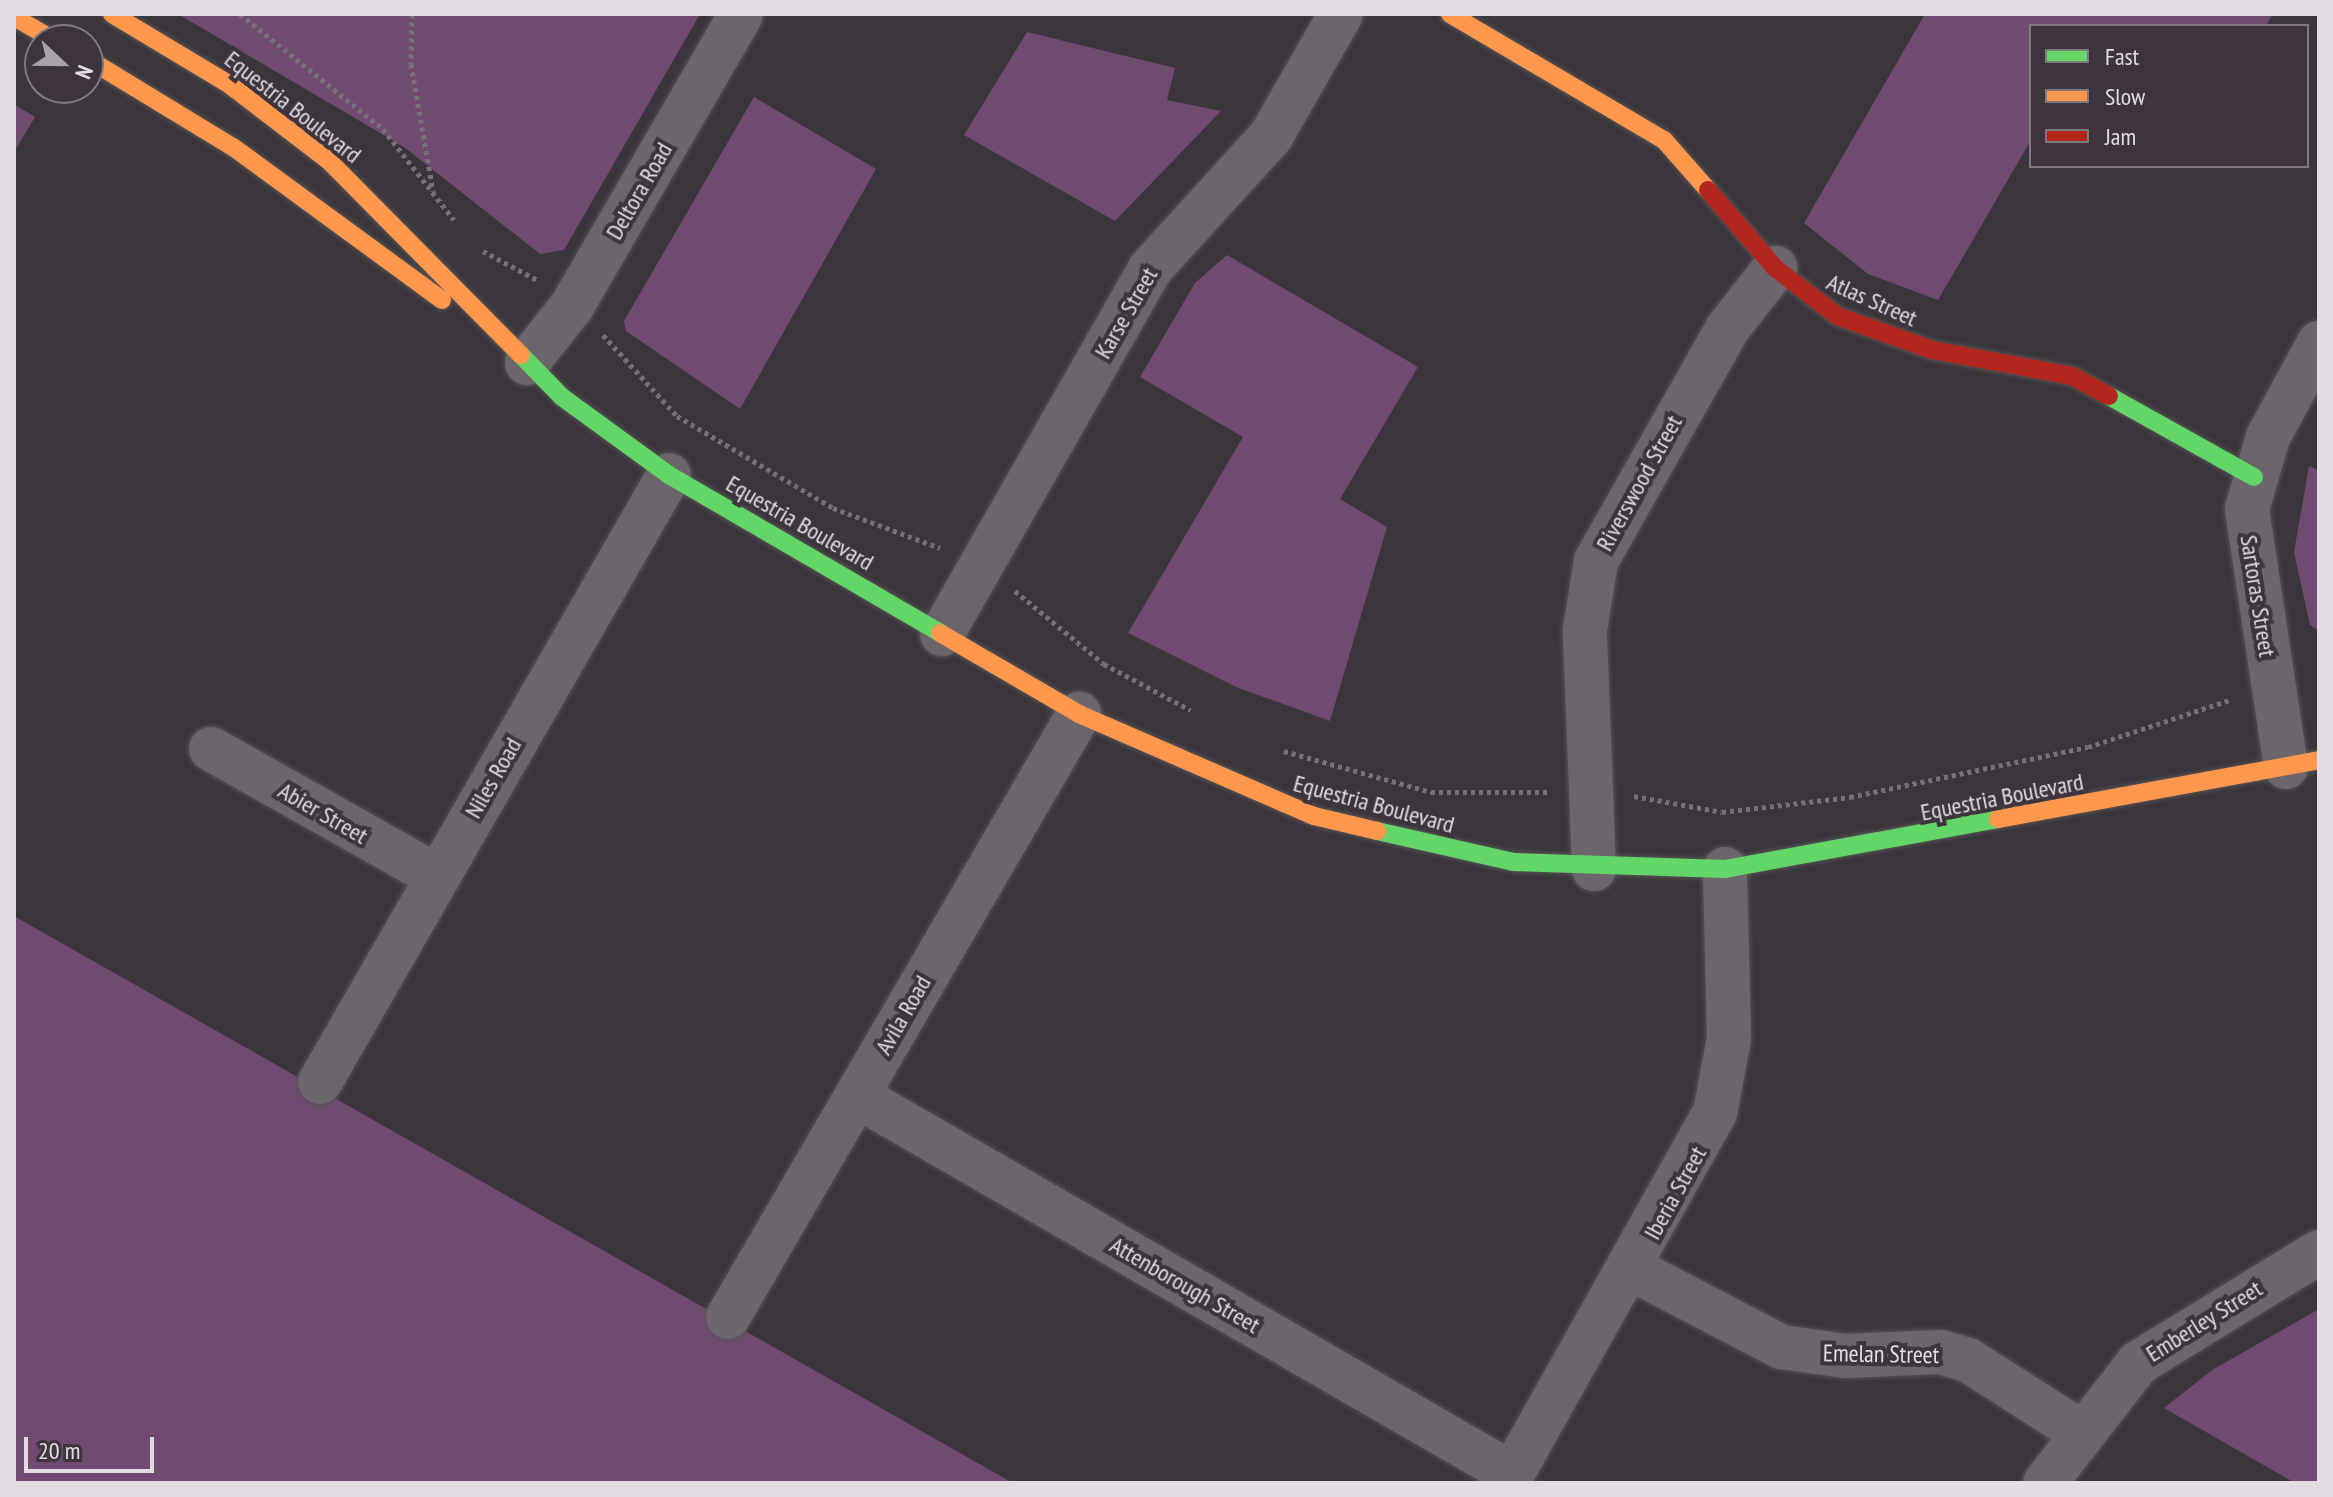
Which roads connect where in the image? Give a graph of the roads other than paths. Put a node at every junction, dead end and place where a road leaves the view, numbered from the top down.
1 (112, 14) edge
2 (741, 14) edge
3 (1341, 14) edge
4 (1450, 14) edge
5 (104, 69) edge
6 (1775, 268) junction
7 (2319, 343) edge
8 (527, 363) junction
9 (669, 475) junction
10 (2254, 477) junction
11 (942, 634) junction
12 (1079, 714) junction
13 (211, 749) dead end
14 (2303, 763) edge
15 (1594, 869) junction
16 (1725, 869) junction
17 (436, 876) junction
18 (320, 1082) dead end
19 (857, 1096) junction
20 (2319, 1252) edge
21 (1632, 1269) junction
22 (728, 1317) dead end
23 (2079, 1431) junction
24 (1510, 1478) edge
25 (2045, 1483) edge

1 - 8 street, Equestria Boulevard
2 - 8 street, Deltora Road
3 - 11 street, Karse Street
4 - 6 street, Atlas Street
5 - 8 street, Equestria Boulevard
6 - 10 street, Atlas Street
6 - 15 street, Riverswood Street
7 - 10 street, Sartoras Street
8 - 9 street, Equestria Boulevard
9 - 11 street, Equestria Boulevard
9 - 17 street, Niles Road
10 - 14 street, Sartoras Street
11 - 12 street, Equestria Boulevard
12 - 15 street, Equestria Boulevard
12 - 19 street, Avila Road
13 - 17 street, Abier Street
14 - 16 street, Equestria Boulevard
15 - 16 street, Equestria Boulevard
16 - 21 street, Iberia Street
17 - 18 street, Niles Road
19 - 22 street, Avila Road
19 - 24 street, Attenborough Street
20 - 23 street, Emberley Street
21 - 23 street, Emelan Street
21 - 24 street, Iberia Street
23 - 25 street, Emberley Street

